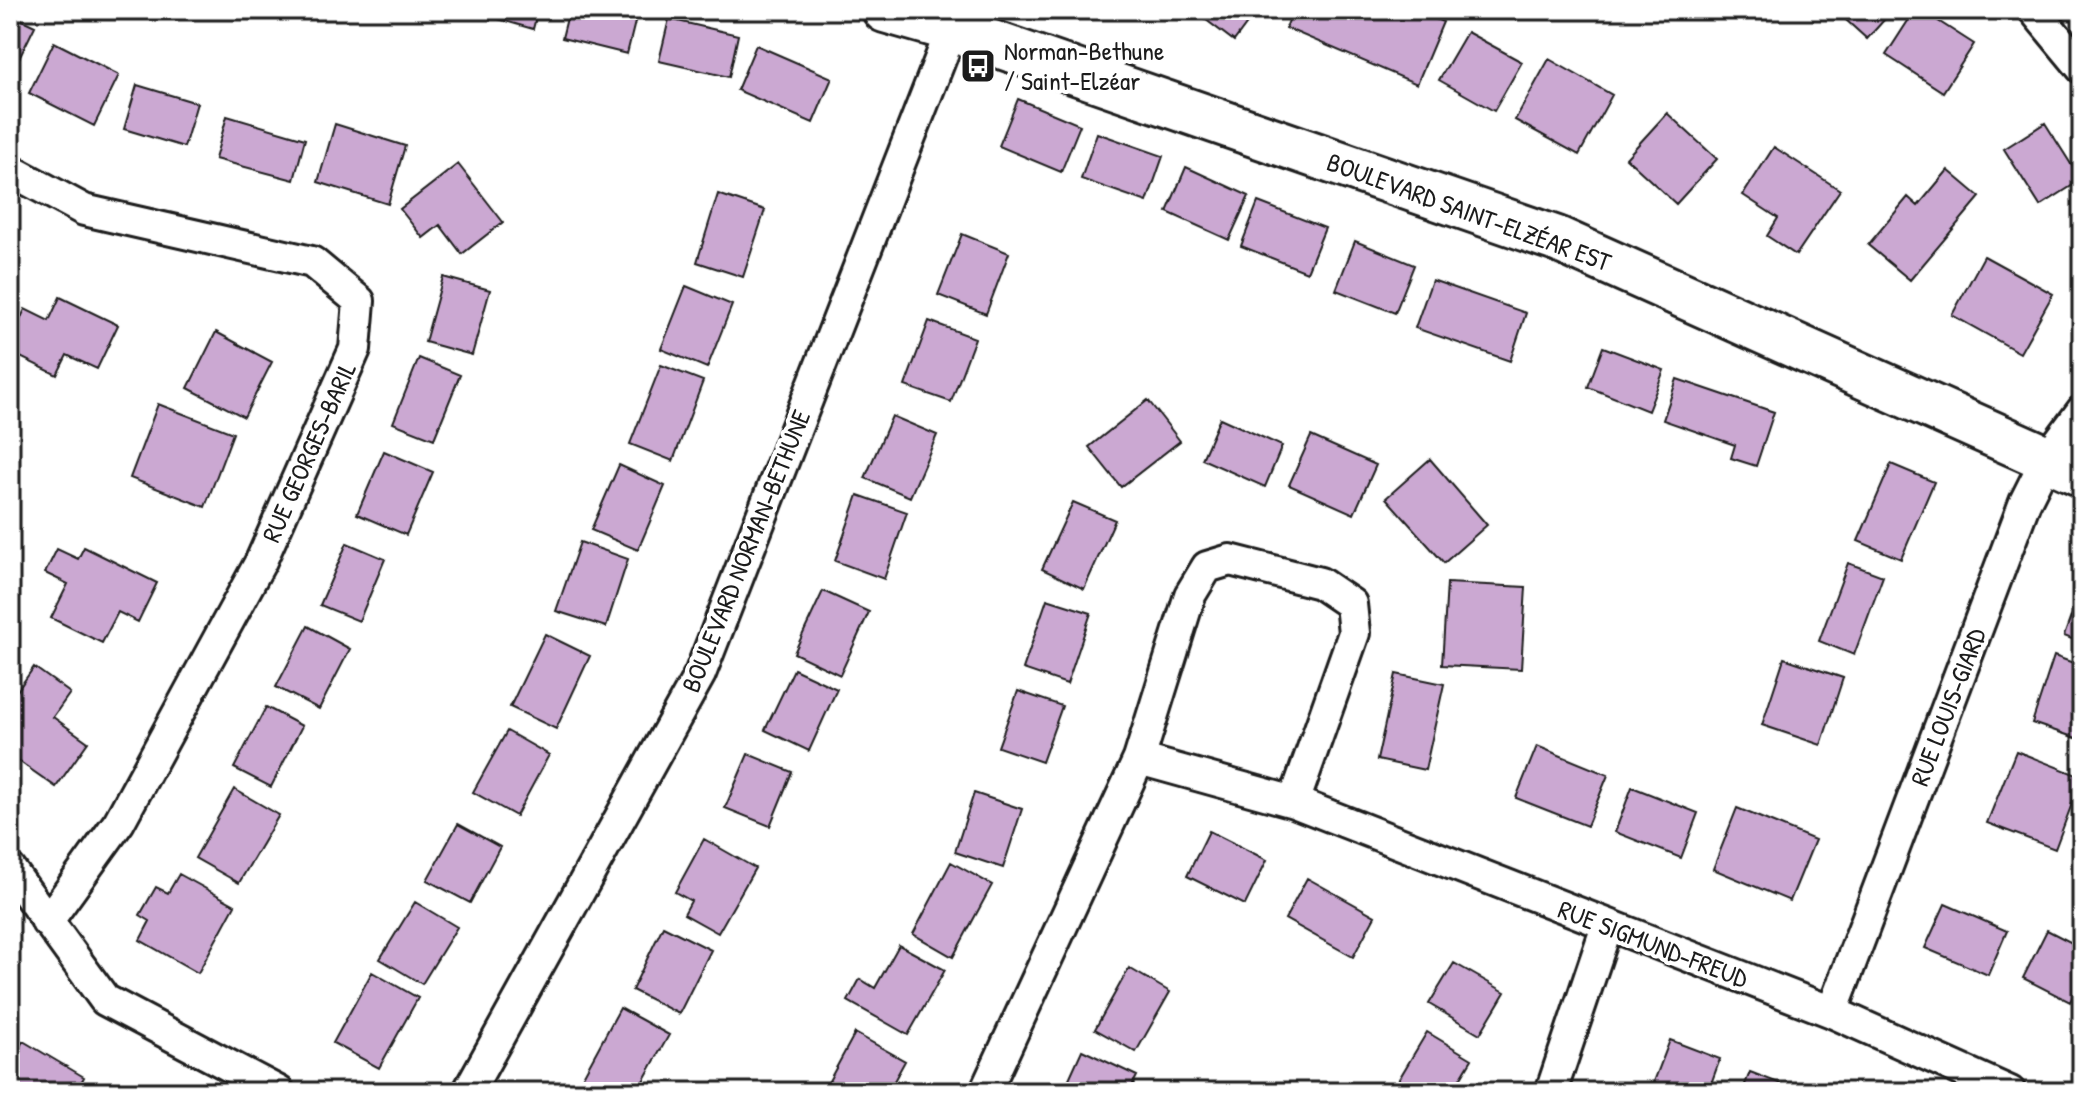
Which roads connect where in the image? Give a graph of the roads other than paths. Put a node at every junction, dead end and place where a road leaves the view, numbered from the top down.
1 (885, 10) edge
2 (2034, 10) edge
3 (952, 29) junction
4 (2082, 68) edge
5 (10, 170) edge
6 (2082, 411) edge
7 (2064, 466) edge
8 (1139, 759) junction
9 (1294, 802) junction
10 (10, 869) edge
11 (47, 922) junction
12 (1607, 926) junction
13 (1832, 1012) junction
14 (279, 1092) edge
15 (468, 1092) edge
16 (985, 1092) edge
17 (1551, 1092) edge
18 (2010, 1092) edge

1 - 3 street, BOULEVARD SAINT-ELZÉAR EST
2 - 4 street
3 - 7 street, BOULEVARD SAINT-ELZÉAR EST
3 - 15 street, BOULEVARD NORMAN-BETHUNE
5 - 11 street, RUE GEORGES-BARIL
6 - 7 street, RUE LOUIS-GIARD
7 - 13 street, RUE LOUIS-GIARD
8 - 9 street, RUE SIGMUND-FREUD
8 - 9 street
8 - 16 street
9 - 12 street, RUE SIGMUND-FREUD
10 - 11 street
11 - 14 street
12 - 13 street, RUE SIGMUND-FREUD
12 - 17 street
13 - 18 street, RUE SIGMUND-FREUD

